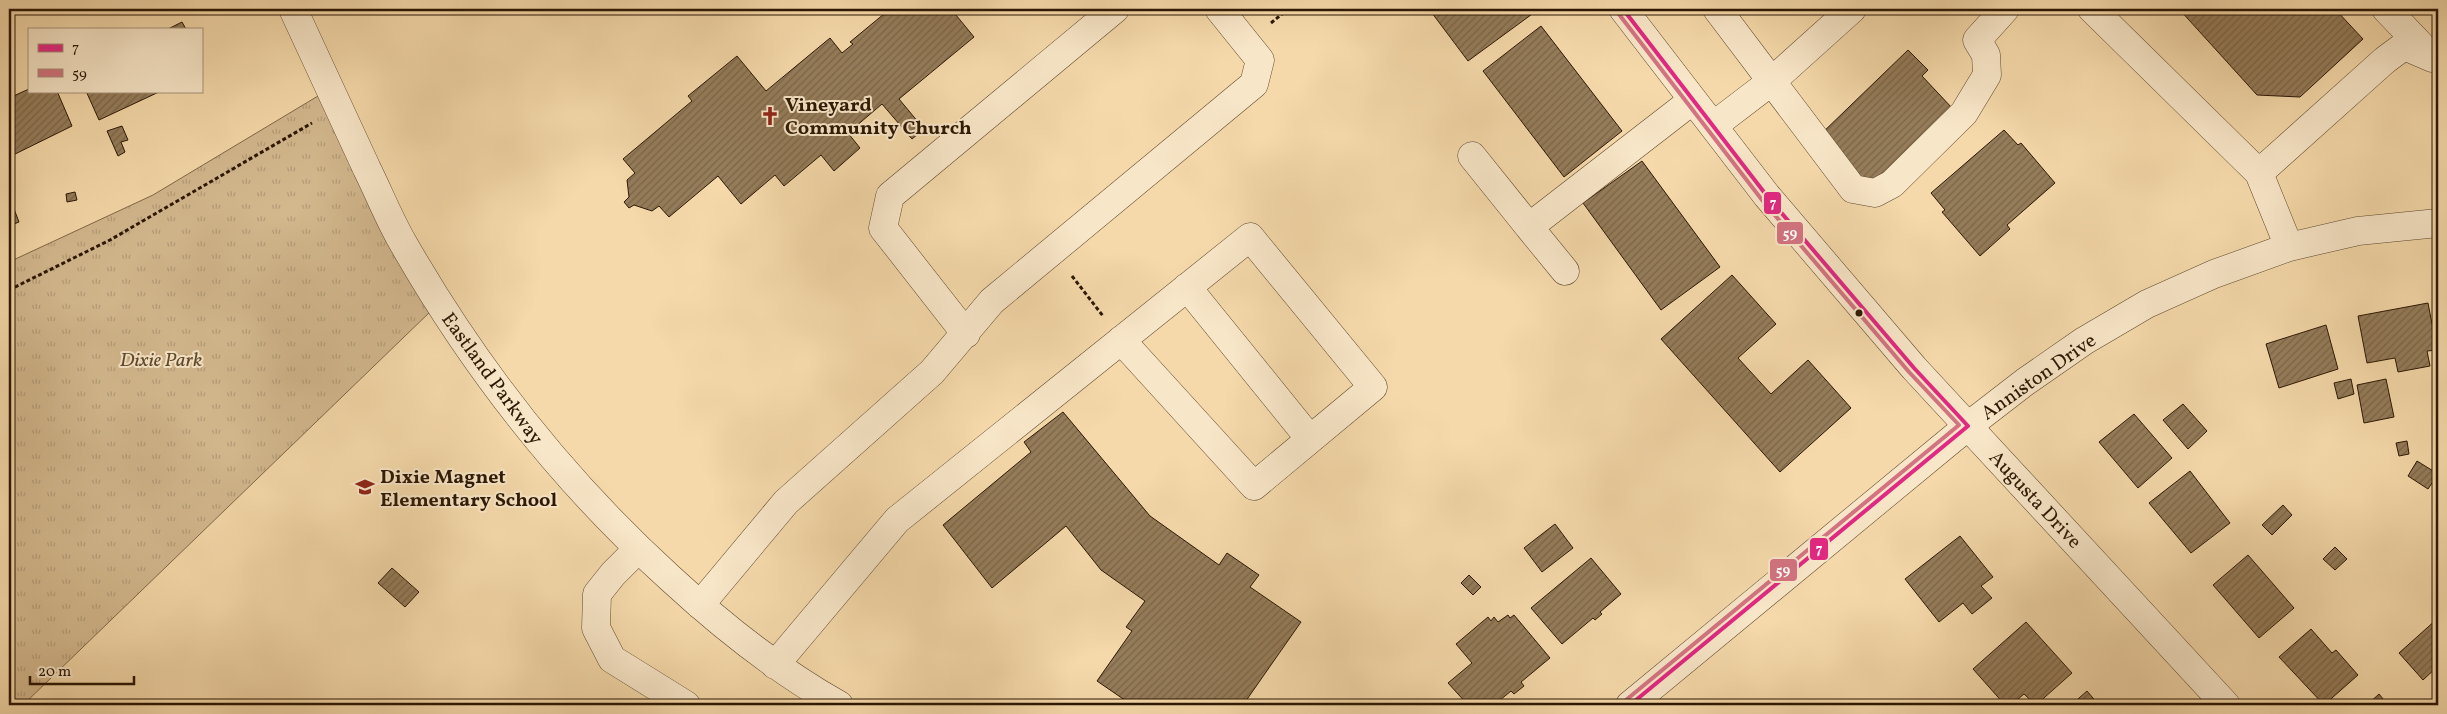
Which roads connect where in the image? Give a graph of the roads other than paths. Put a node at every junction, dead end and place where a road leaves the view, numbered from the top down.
1 (293, 9) edge
2 (1115, 9) edge
3 (1220, 9) edge
4 (1623, 9) edge
5 (1852, 9) edge
6 (2005, 9) edge
7 (2386, 9) edge
8 (1721, 10) edge
9 (2101, 11) edge
10 (2435, 61) edge
11 (1772, 81) junction
12 (1693, 100) junction
13 (1713, 126) junction
14 (1472, 156) dead end
15 (2259, 174) junction
16 (2438, 223) edge
17 (1529, 227) junction
18 (2289, 247) junction
19 (1565, 271) dead end
20 (1187, 287) junction
21 (966, 334) junction
22 (1121, 340) junction
23 (1968, 426) junction
24 (1310, 439) junction
25 (638, 549) junction
26 (700, 605) junction
27 (775, 665) junction
28 (686, 705) edge
29 (839, 705) edge
30 (1630, 705) edge
31 (2226, 705) edge

1 - 25 street, Eastland Parkway
2 - 21 street
3 - 21 street
4 - 12 street, Augusta Drive
5 - 11 street
6 - 11 street
7 - 10 street
8 - 11 street
9 - 15 street
10 - 15 street
11 - 13 street
12 - 13 street, Augusta Drive
12 - 17 street
13 - 23 street, Augusta Drive
14 - 17 street
15 - 18 street
16 - 18 street, Anniston Drive
17 - 19 street
18 - 23 street, Anniston Drive
20 - 22 street
20 - 24 street
20 - 24 street
21 - 26 street
22 - 24 street
22 - 27 street
23 - 30 street, Anniston Drive
23 - 31 street, Augusta Drive
25 - 26 street, Eastland Parkway
25 - 28 street
26 - 27 street, Eastland Parkway
27 - 29 street, Eastland Parkway

